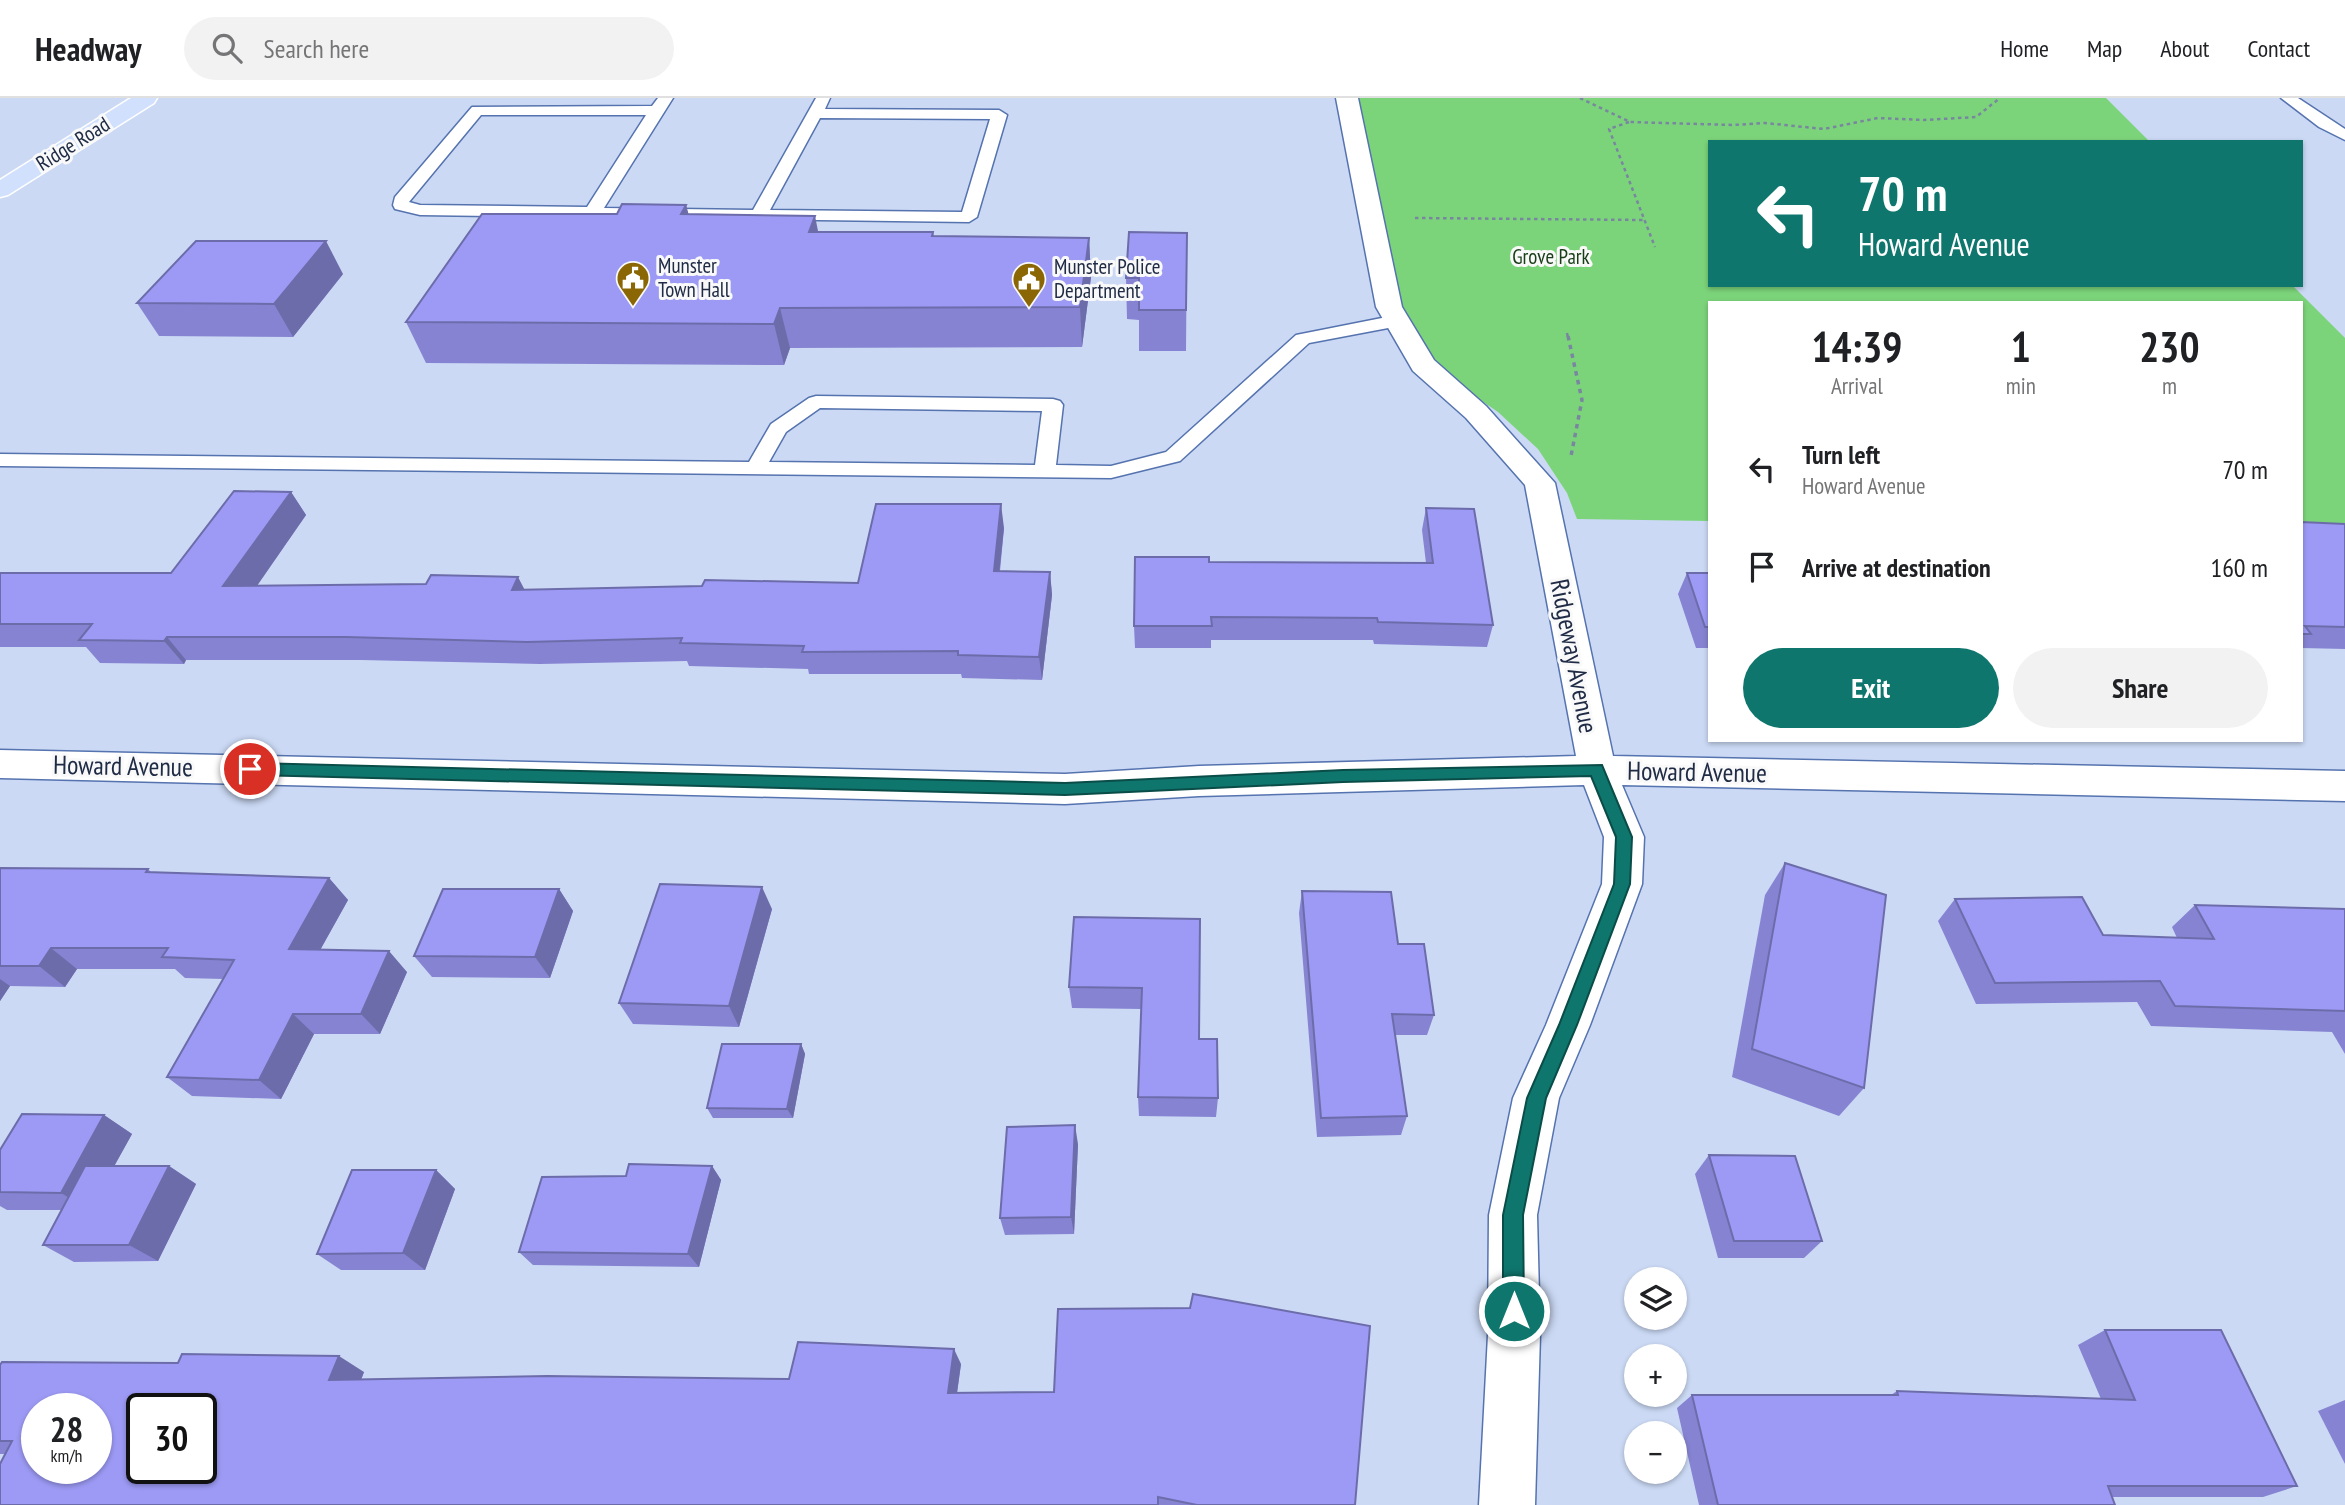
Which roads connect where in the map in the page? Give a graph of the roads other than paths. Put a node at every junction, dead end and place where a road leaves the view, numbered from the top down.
1 (146, 98) edge
2 (1347, 98) edge
3 (2288, 98) edge
4 (661, 105) edge
5 (819, 105) edge
6 (2345, 135) edge
7 (0, 190) edge
8 (592, 213) junction
9 (759, 215) junction
10 (1397, 321) junction
11 (0, 460) edge
12 (755, 467) junction
13 (1045, 471) junction
14 (0, 764) edge
15 (1597, 769) junction
16 (2345, 786) edge
17 (1507, 1505) edge

1 - 7 main road, Ridge Road
2 - 10 street, Ridgeway Avenue
3 - 6 lane
4 - 8 lane
4 - 8 lane
5 - 9 lane
5 - 9 lane
8 - 9 lane
10 - 13 lane
10 - 15 street, Ridgeway Avenue
11 - 12 lane
12 - 13 lane
12 - 13 lane
14 - 15 street, Howard Avenue
15 - 16 street, Howard Avenue
15 - 17 street, Ridgeway Avenue

